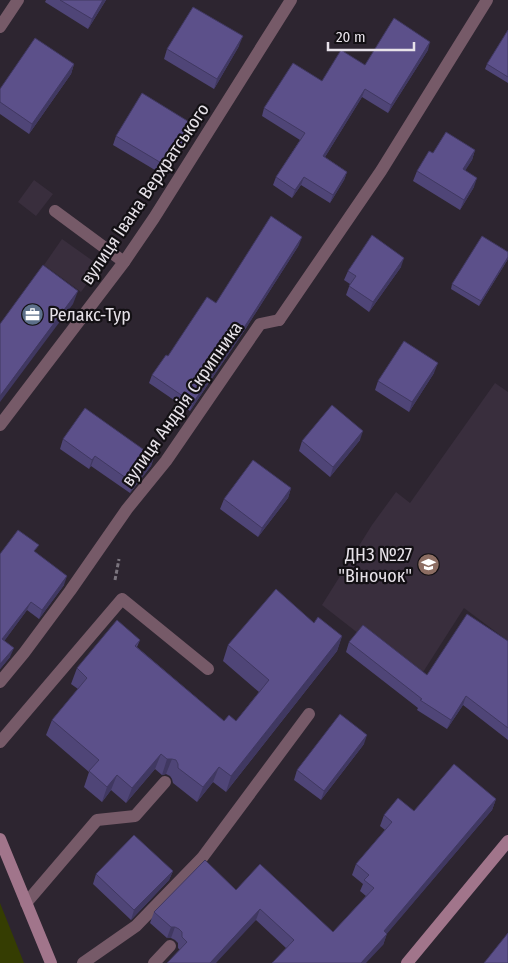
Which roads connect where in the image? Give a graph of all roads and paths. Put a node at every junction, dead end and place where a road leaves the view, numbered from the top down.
1 (18, 0) edge
2 (291, 0) edge
3 (488, 0) edge
4 (0, 27) edge
5 (55, 211) dead end
6 (124, 262) junction
7 (0, 424) edge
8 (208, 669) dead end
9 (0, 682) edge
10 (309, 714) dead end
11 (0, 742) edge
12 (165, 782) dead end
13 (0, 839) edge
14 (508, 841) edge
15 (26, 903) junction
16 (170, 946) dead end
17 (51, 963) edge
18 (83, 963) edge
19 (154, 963) edge
20 (407, 963) edge

1 - 4 street
2 - 6 street, вулиця Івана Верхратського
3 - 9 street, вулиця Андрія Скрипника
5 - 6 street
6 - 7 street, вулиця Івана Верхратського
8 - 11 street
10 - 18 street
12 - 15 street
13 - 15 street
14 - 20 street
15 - 17 street
16 - 19 street

